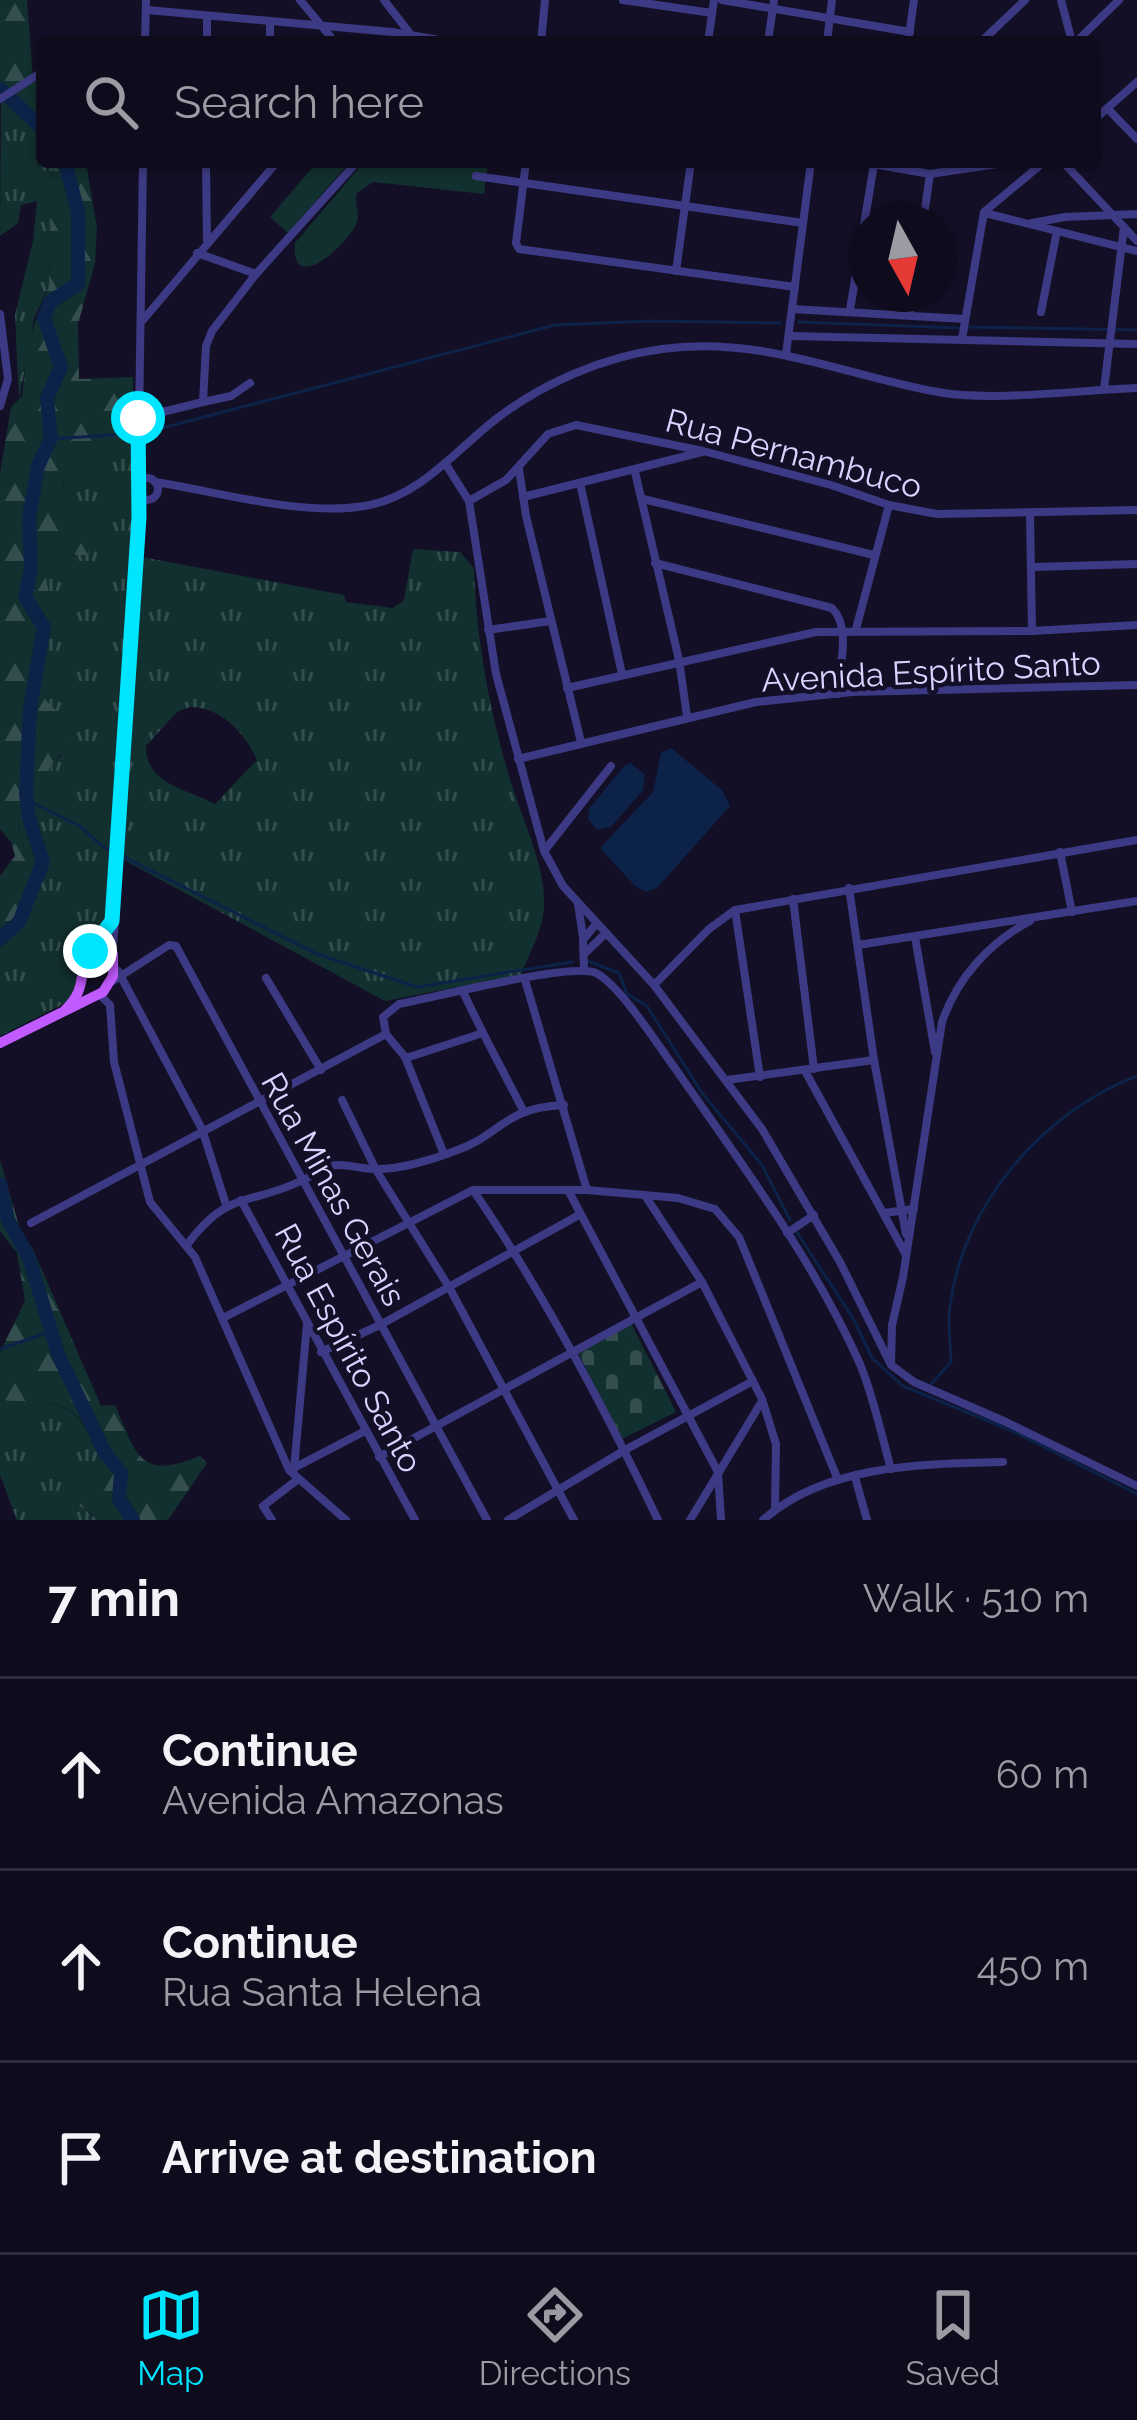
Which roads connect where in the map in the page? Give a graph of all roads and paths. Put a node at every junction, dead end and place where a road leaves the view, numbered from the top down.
1 (300, 0) edge
2 (384, 0) edge
3 (545, 0) edge
4 (622, 0) edge
5 (718, 0) edge
6 (832, 0) edge
7 (914, 0) edge
8 (1025, 0) edge
9 (1061, 0) edge
10 (1119, 0) edge
11 (774, 3) edge
12 (146, 5) edge
13 (712, 14) junction
14 (207, 17) junction
15 (830, 17) junction
16 (270, 24) junction
17 (325, 29) junction
18 (145, 36) edge
19 (207, 36) edge
20 (270, 36) edge
21 (330, 36) edge
22 (412, 36) joint
23 (542, 36) edge
24 (709, 36) edge
25 (769, 36) edge
26 (828, 36) edge
27 (905, 36) edge
28 (909, 36) edge
29 (987, 36) edge
30 (1072, 36) edge
31 (1080, 36) edge
32 (36, 76) edge
33 (1137, 82) edge
34 (0, 99) edge
35 (1101, 113) edge
36 (1101, 115) edge
37 (1137, 139) edge
38 (143, 168) edge
39 (206, 168) edge
40 (270, 168) edge
41 (352, 168) edge
42 (525, 168) edge
43 (690, 168) edge
44 (811, 168) edge
45 (873, 168) edge
46 (910, 168) edge
47 (940, 168) edge
48 (972, 168) edge
49 (1037, 168) edge
50 (1069, 168) edge
51 (934, 174) junction
52 (476, 176) dead end
53 (523, 182) junction
54 (867, 204) edge
55 (926, 204) edge
56 (684, 208) junction
57 (984, 212) junction
58 (1137, 214) edge
59 (1112, 215) junction
60 (803, 223) junction
61 (1030, 224) junction
62 (1124, 227) junction
63 (1057, 231) junction
64 (1137, 241) edge
65 (207, 242) junction
66 (1119, 247) junction
67 (1137, 251) edge
68 (197, 253) junction
69 (676, 271) junction
70 (256, 274) junction
71 (795, 287) junction
72 (792, 309) junction
73 (849, 310) edge
74 (874, 312) edge
75 (909, 312) edge
76 (1041, 312) dead end
77 (0, 314) edge
78 (909, 315) junction
79 (964, 319) junction
80 (142, 321) junction
81 (790, 336) junction
82 (1108, 338) junction
83 (962, 339) junction
84 (1137, 344) edge
85 (786, 354) junction
86 (250, 383) dead end
87 (1137, 388) edge
88 (1104, 389) junction
89 (202, 402) junction
90 (0, 406) edge
91 (138, 418) junction
92 (703, 452) junction
93 (139, 454) junction
94 (446, 463) junction
95 (519, 469) junction
96 (635, 472) junction
97 (153, 481) junction
98 (580, 482) junction
99 (178, 488) junction
100 (138, 489) junction
101 (153, 497) junction
102 (523, 497) junction
103 (643, 499) junction
104 (469, 502) junction
105 (889, 505) junction
106 (1137, 510) edge
107 (1030, 514) junction
108 (139, 517) junction
109 (874, 555) junction
110 (655, 563) junction
111 (1137, 564) edge
112 (1034, 567) junction
113 (550, 620) junction
114 (1137, 625) edge
115 (856, 629) junction
116 (488, 630) junction
117 (843, 631) junction
118 (1032, 631) junction
119 (679, 660) junction
120 (622, 674) junction
121 (1137, 685) edge
122 (567, 688) junction
123 (837, 694) junction
124 (687, 716) junction
125 (581, 742) junction
126 (518, 759) junction
127 (610, 766) dead end
128 (1137, 839) edge
129 (544, 851) junction
130 (1060, 853) junction
131 (849, 888) junction
132 (793, 899) junction
133 (1137, 901) edge
134 (578, 903) junction
135 (735, 910) junction
136 (1072, 912) junction
137 (112, 921) junction
138 (1030, 921) junction
139 (596, 925) junction
140 (605, 934) junction
141 (915, 937) junction
142 (583, 940) junction
143 (858, 945) junction
144 (617, 946) junction
145 (90, 951) junction
146 (587, 951) junction
147 (115, 969) junction
148 (584, 970) junction
149 (266, 978) dead end
150 (525, 980) junction
151 (84, 981) junction
152 (654, 985) junction
153 (463, 992) junction
154 (98, 994) junction
155 (65, 1010) junction
156 (386, 1034) junction
157 (483, 1034) junction
158 (0, 1042) edge
159 (405, 1057) junction
160 (936, 1059) junction
161 (874, 1060) junction
162 (321, 1070) junction
163 (810, 1070) junction
164 (760, 1077) junction
165 (727, 1080) junction
166 (342, 1100) dead end
167 (258, 1101) junction
168 (564, 1105) junction
169 (523, 1110) junction
170 (202, 1130) junction
171 (444, 1154) junction
172 (137, 1164) junction
173 (376, 1170) junction
174 (301, 1181) junction
175 (473, 1190) junction
176 (568, 1190) junction
177 (587, 1190) junction
178 (644, 1195) junction
179 (241, 1199) junction
180 (226, 1205) junction
181 (902, 1209) junction
182 (914, 1209) junction
183 (884, 1213) junction
184 (814, 1214) junction
185 (579, 1215) junction
186 (31, 1222) dead end
187 (411, 1223) junction
188 (787, 1233) junction
189 (908, 1241) junction
190 (183, 1243) junction
191 (515, 1251) junction
192 (906, 1254) junction
193 (343, 1258) junction
194 (702, 1282) junction
195 (289, 1286) junction
196 (448, 1287) junction
197 (636, 1317) junction
198 (223, 1318) junction
199 (307, 1322) junction
200 (892, 1324) junction
201 (380, 1325) junction
202 (873, 1331) junction
203 (321, 1352) junction
204 (570, 1352) junction
205 (891, 1365) junction
206 (753, 1381) junction
207 (503, 1387) junction
208 (762, 1400) junction
209 (690, 1416) junction
210 (435, 1423) junction
211 (365, 1431) junction
212 (625, 1450) junction
213 (379, 1457) junction
214 (1004, 1462) dead end
215 (891, 1469) junction
216 (292, 1470) junction
217 (718, 1472) junction
218 (855, 1477) junction
219 (297, 1480) junction
220 (838, 1480) junction
221 (1137, 1486) edge
222 (557, 1490) junction
223 (775, 1509) junction
224 (272, 1520) edge
225 (346, 1520) edge
226 (415, 1520) edge
227 (487, 1520) edge
228 (508, 1520) edge
229 (574, 1520) edge
230 (658, 1520) edge
231 (690, 1520) edge
232 (721, 1520) edge
233 (763, 1520) edge
234 (867, 1520) edge

1 - 17 street
2 - 22 street
3 - 23 street
4 - 13 street
5 - 11 street
5 - 13 street
6 - 15 street
7 - 28 street
8 - 29 street
9 - 30 street
10 - 31 street
11 - 15 street
11 - 25 street
12 - 14 street
12 - 18 street
13 - 24 street
14 - 16 street
14 - 19 street
15 - 26 street
15 - 27 street
16 - 17 street
16 - 20 street
17 - 21 street
17 - 22 street
32 - 34 street
33 - 35 street
36 - 37 street
38 - 80 street
39 - 65 street
40 - 65 street
41 - 70 street
42 - 53 street
43 - 56 street
44 - 60 street
45 - 54 street
46 - 51 street
47 - 51 street
48 - 51 street
49 - 57 street
50 - 59 street
51 - 55 street
52 - 53 street
53 - 56 street
53 - 69 street
56 - 60 street
56 - 69 street
57 - 61 street
57 - 79 street
58 - 59 street
59 - 61 street
59 - 62 street
60 - 71 street
61 - 63 street
62 - 64 street
62 - 66 street
63 - 66 street
63 - 76 street
65 - 68 street
66 - 67 street
66 - 82 street
68 - 70 street
68 - 80 street
69 - 71 street
70 - 89 street
71 - 72 street
72 - 73 street
72 - 81 street
74 - 78 street
75 - 78 street
77 - 90 street
78 - 79 street
79 - 83 street
80 - 91 street
81 - 83 street
81 - 85 street
82 - 83 street
82 - 84 street
82 - 88 street
85 - 88 street
85 - 94 street
86 - 89 street
87 - 88 street
89 - 91 street
91 - 93 street
92 - 95 street, Rua Pernambuco
92 - 96 street
92 - 105 street, Rua Pernambuco
93 - 97 street
93 - 100 street
94 - 99 street
94 - 104 street
95 - 102 street
95 - 104 street, Rua Pernambuco
96 - 98 street
96 - 103 street
97 - 99 street
97 - 100 street
97 - 101 street
98 - 102 street
98 - 120 street
99 - 101 street
100 - 101 street
100 - 108 street
101 - 108 street
102 - 113 street
103 - 109 street
103 - 110 street
104 - 116 street
105 - 107 street, Rua Pernambuco
105 - 109 street
106 - 107 street, Rua Pernambuco
107 - 112 street
108 - 137 street
109 - 115 street
110 - 117 street
110 - 119 street
111 - 112 street
112 - 118 street
113 - 116 street
113 - 122 street
114 - 118 street
115 - 117 street
115 - 118 street
116 - 126 street
117 - 119 street
117 - 123 street
119 - 120 street
119 - 124 street
120 - 122 street
121 - 123 street, Avenida Espírito Santo
122 - 125 street
123 - 124 street, Avenida Espírito Santo
124 - 125 street, Avenida Espírito Santo
125 - 126 street, Avenida Espírito Santo
126 - 129 street
127 - 129 street
128 - 130 street
129 - 134 street
130 - 131 street
130 - 136 street
131 - 132 street
131 - 143 street
132 - 135 street
132 - 163 street
133 - 136 street
134 - 139 street
134 - 142 street
135 - 152 street
135 - 164 street
136 - 138 street
137 - 145 street
137 - 147 street
138 - 141 street
138 - 160 street
139 - 140 street
139 - 142 street
140 - 144 street
140 - 146 street
141 - 143 street
141 - 160 street
142 - 146 street
143 - 161 street
144 - 146 street
144 - 152 street
145 - 147 main road
145 - 151 main road
146 - 148 street
147 - 154 main road
147 - 167 street, Rua Minas Gerais
147 - 170 street
148 - 150 street
148 - 188 street
149 - 162 street
150 - 153 street
150 - 168 street
151 - 154 main road
151 - 155 main road
152 - 165 street
153 - 156 street
153 - 157 street
154 - 155 main road
154 - 172 street
155 - 158 main road
156 - 159 street
156 - 162 street
157 - 159 street
157 - 169 street
159 - 171 street
160 - 182 street
161 - 163 street
161 - 181 street
162 - 167 street
163 - 164 street
163 - 183 street
164 - 165 street
165 - 184 street
166 - 173 street
167 - 170 street
167 - 174 street, Rua Minas Gerais
168 - 169 street
168 - 177 street
169 - 171 street
170 - 172 street
170 - 180 street
171 - 173 street
172 - 186 street
172 - 190 street
173 - 174 street
173 - 187 street
174 - 179 street
174 - 193 street, Rua Minas Gerais
175 - 176 street
175 - 187 street
175 - 191 street
176 - 177 street
176 - 185 street
177 - 178 street
178 - 194 street
178 - 220 street
179 - 180 street
179 - 195 street, Rua Espírito Santo
180 - 190 street
181 - 182 street
181 - 183 street
181 - 189 street
182 - 189 street
183 - 192 street
184 - 188 street
184 - 202 street
185 - 191 street
185 - 197 street
187 - 193 street
187 - 196 street
188 - 215 street
189 - 192 street
190 - 198 street
191 - 196 street
191 - 204 street
192 - 200 street
193 - 195 street
193 - 201 street, Rua Minas Gerais
194 - 197 street
194 - 206 street
195 - 198 street
195 - 199 street, Rua Espírito Santo
196 - 201 street
196 - 207 street
197 - 204 street
197 - 209 street
198 - 216 street
199 - 203 street, Rua Espírito Santo
199 - 216 street
200 - 202 street
200 - 205 street
201 - 203 street
201 - 210 street, Rua Minas Gerais
202 - 205 street
203 - 211 street, Rua Espírito Santo
204 - 207 street
204 - 212 street
205 - 221 street
206 - 208 street
206 - 209 street
207 - 210 street
207 - 222 street
208 - 217 street
208 - 223 street
209 - 212 street
209 - 217 street
210 - 213 street
210 - 227 street, Rua Minas Gerais
211 - 213 street, Rua Espírito Santo
211 - 216 street
212 - 222 street
212 - 230 street
213 - 226 street, Rua Espírito Santo
214 - 215 street
215 - 218 street
216 - 219 street
217 - 231 street
217 - 232 street
218 - 220 street
218 - 234 street
219 - 224 street
219 - 225 street
220 - 223 street
222 - 228 street
222 - 229 street
223 - 233 street

